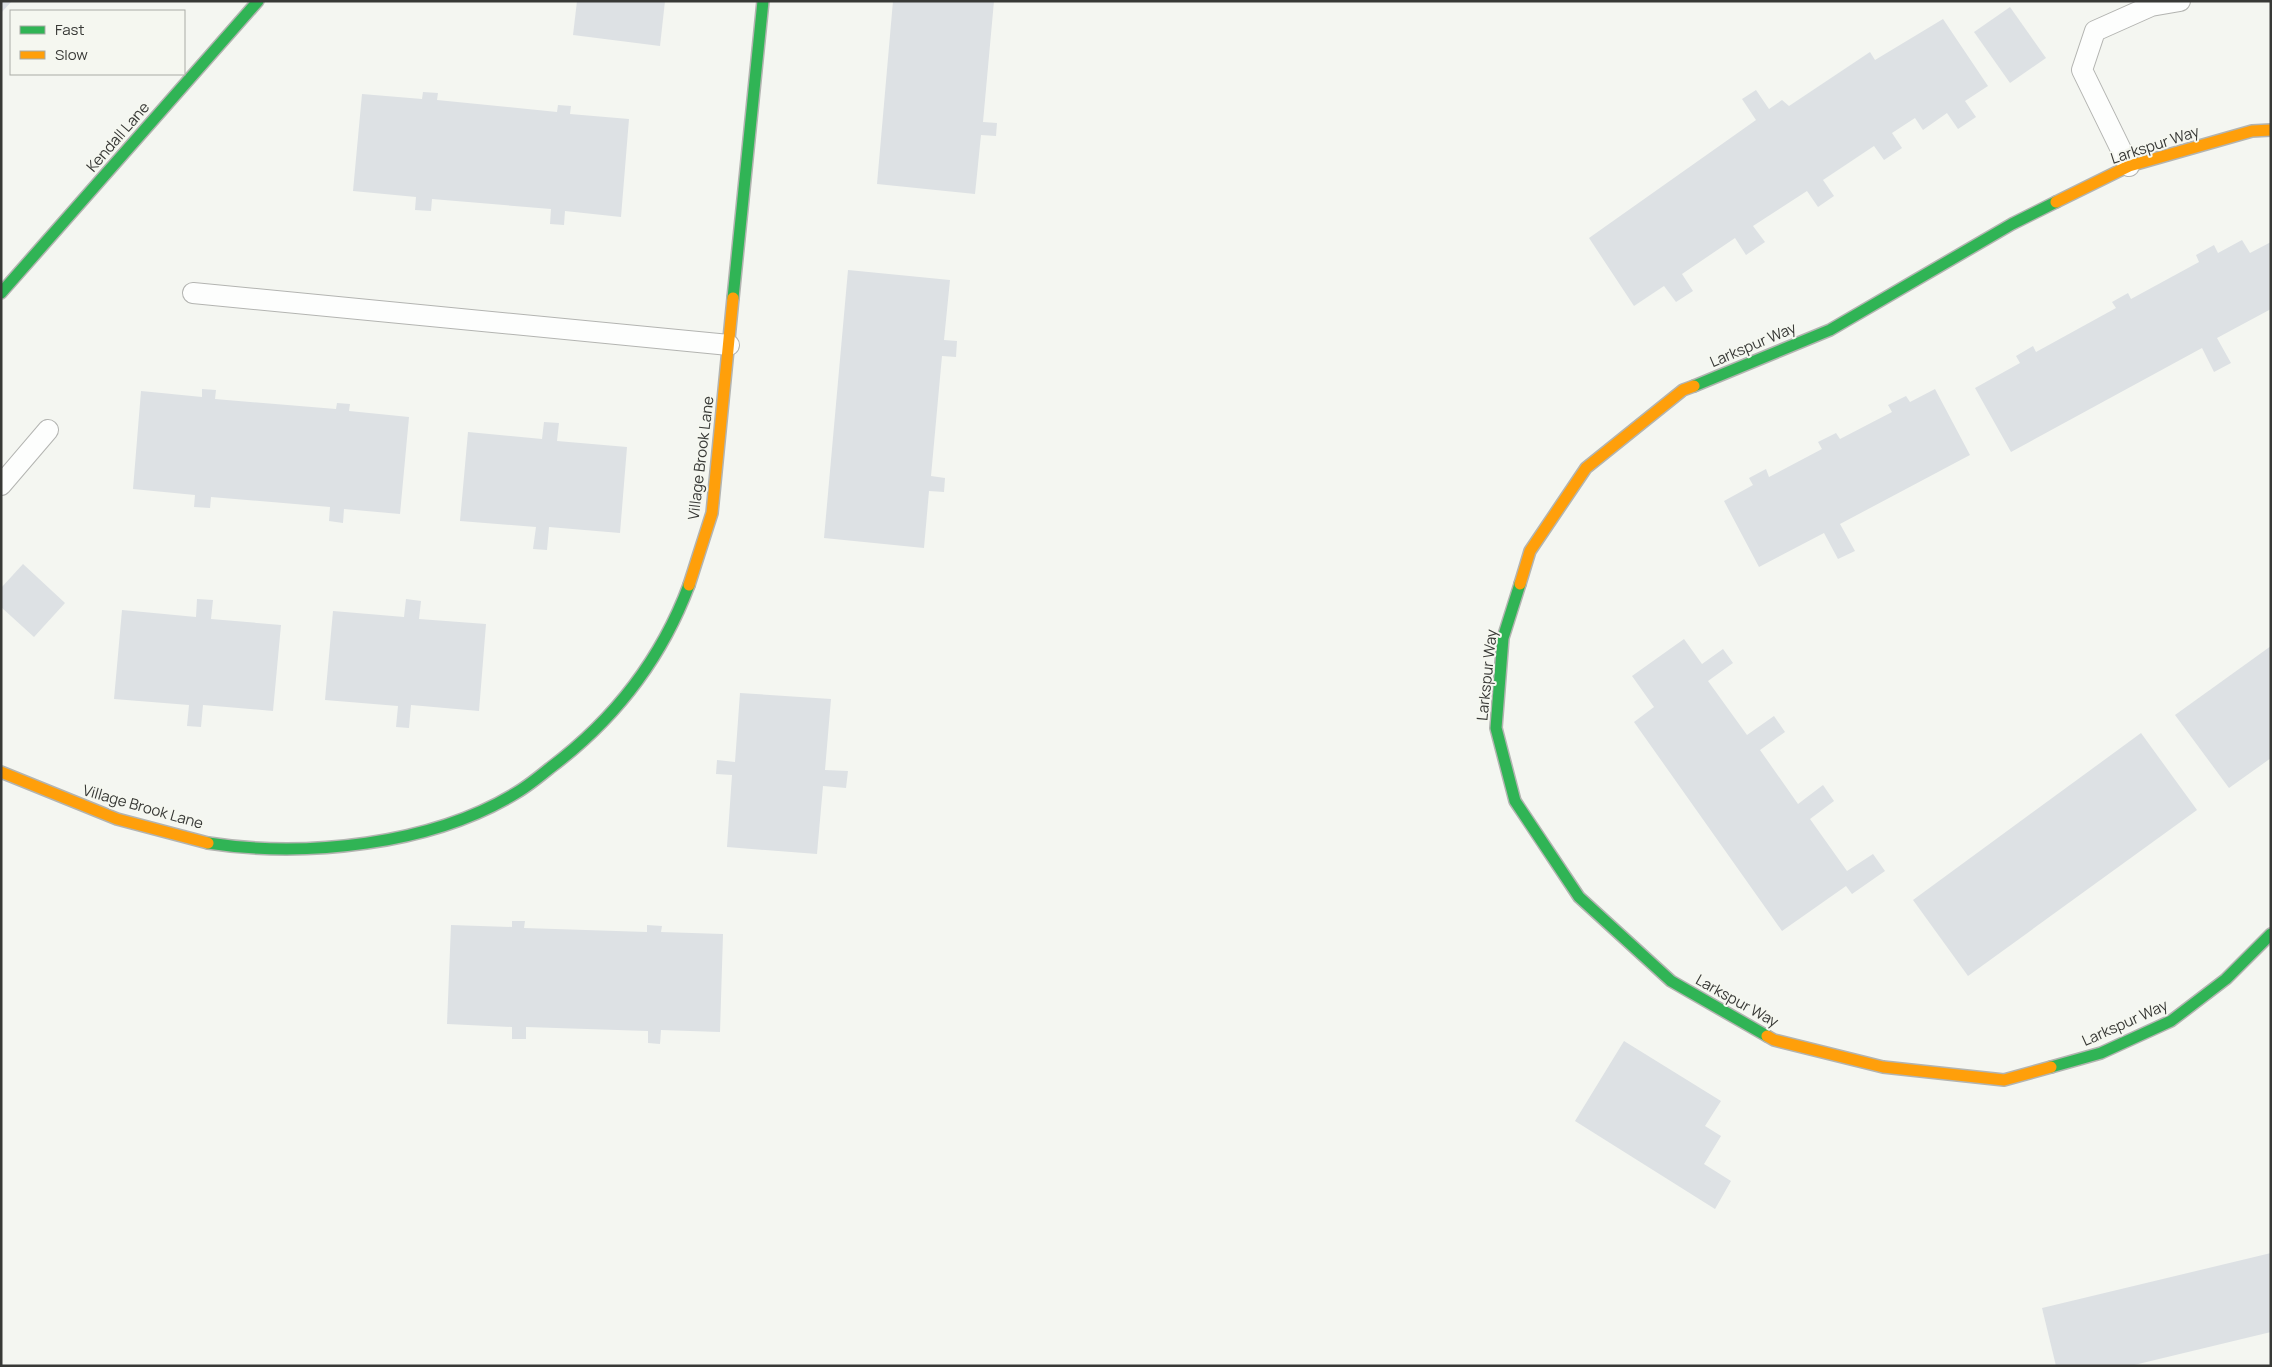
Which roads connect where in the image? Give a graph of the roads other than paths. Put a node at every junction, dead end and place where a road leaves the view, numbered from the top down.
1 (258, 1) edge
2 (763, 1) edge
3 (2180, 1) edge
4 (2271, 130) edge
5 (2129, 166) junction
6 (1, 293) edge
7 (193, 293) dead end
8 (729, 345) junction
9 (48, 430) dead end
10 (1, 485) edge
11 (1, 772) edge
12 (2271, 934) edge

1 - 6 street, Kendall Lane
2 - 8 street, Village Brook Lane
3 - 5 lane
4 - 5 street, Larkspur Way
5 - 12 street, Larkspur Way
7 - 8 lane
8 - 11 street, Village Brook Lane
9 - 10 lane

